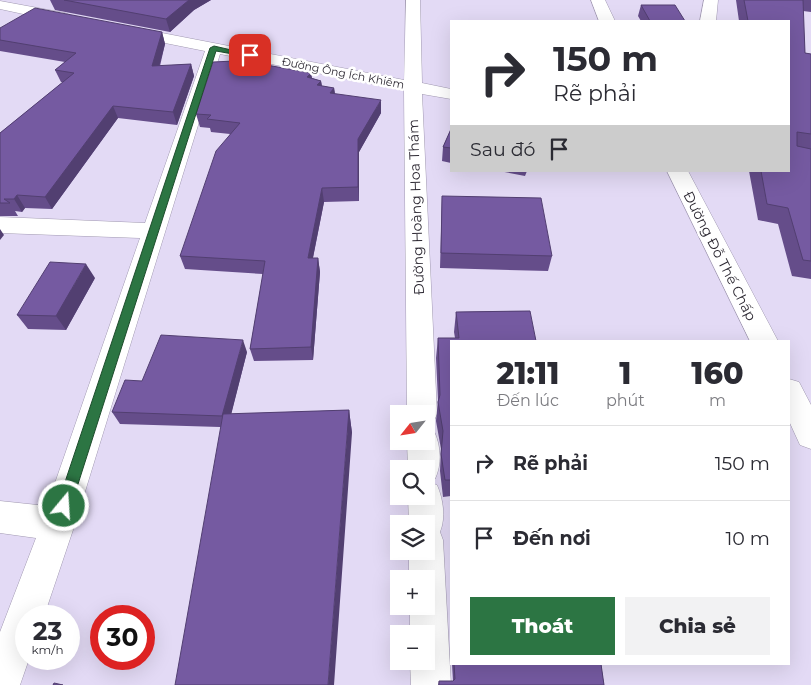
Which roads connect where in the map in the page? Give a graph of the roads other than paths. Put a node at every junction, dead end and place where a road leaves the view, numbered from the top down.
1 (413, 0) edge
2 (598, 0) edge
3 (711, 0) edge
4 (0, 5) edge
5 (607, 20) edge
6 (708, 20) edge
7 (78, 21) edge
8 (107, 27) edge
9 (214, 48) junction
10 (413, 87) junction
11 (450, 94) edge
12 (678, 172) edge
13 (0, 225) edge
14 (155, 231) junction
15 (763, 340) edge
16 (790, 393) edge
17 (422, 405) edge
18 (811, 435) edge
19 (0, 517) edge
20 (58, 524) junction
21 (427, 560) edge
22 (0, 685) edge
23 (430, 685) edge

1 - 10 street, Đường Hoàng Hoa Thám
2 - 5 street
3 - 6 street
4 - 7 street
8 - 9 street, Đường Ông Ích Khiêm
9 - 10 street, Đường Ông Ích Khiêm
9 - 14 street
10 - 11 street, Đường Ông Ích Khiêm
10 - 17 street, Đường Hoàng Hoa Thám
12 - 15 street, Đường Đỗ Thế Chấp
13 - 14 street
14 - 20 street
16 - 18 street
19 - 20 street
20 - 22 street
21 - 23 street

